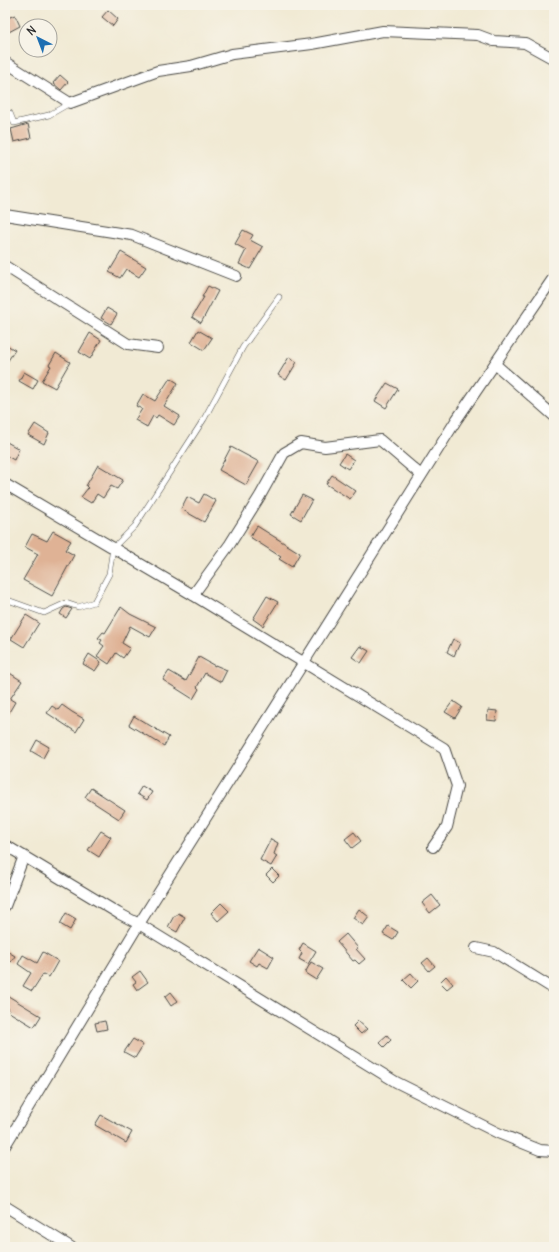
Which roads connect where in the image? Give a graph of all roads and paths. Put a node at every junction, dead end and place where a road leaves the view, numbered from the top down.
1 (554, 59) edge
2 (5, 62) edge
3 (70, 103) junction
4 (5, 115) edge
5 (5, 214) edge
6 (5, 266) edge
7 (236, 276) dead end
8 (554, 278) edge
9 (279, 297) dead end
10 (158, 348) dead end
11 (494, 364) junction
12 (554, 416) edge
13 (421, 475) junction
14 (5, 484) edge
15 (112, 548) junction
16 (193, 595) junction
17 (5, 600) edge
18 (303, 663) junction
19 (5, 845) edge
20 (433, 847) dead end
21 (24, 856) junction
22 (5, 906) edge
23 (139, 924) junction
24 (476, 948) dead end
25 (554, 989) edge
26 (5, 1146) edge
27 (554, 1151) edge
28 (5, 1206) edge
29 (71, 1247) edge

1 - 3 street
2 - 3 street
3 - 4 lane
5 - 7 street
6 - 10 street
8 - 11 street
9 - 15 lane
11 - 12 street
11 - 13 street
13 - 16 street
13 - 18 street
14 - 15 street
15 - 16 street
15 - 17 lane
16 - 18 street
18 - 20 street
18 - 23 street
19 - 21 street
21 - 22 street
21 - 23 street
23 - 26 street
23 - 27 street
24 - 25 street
28 - 29 street

